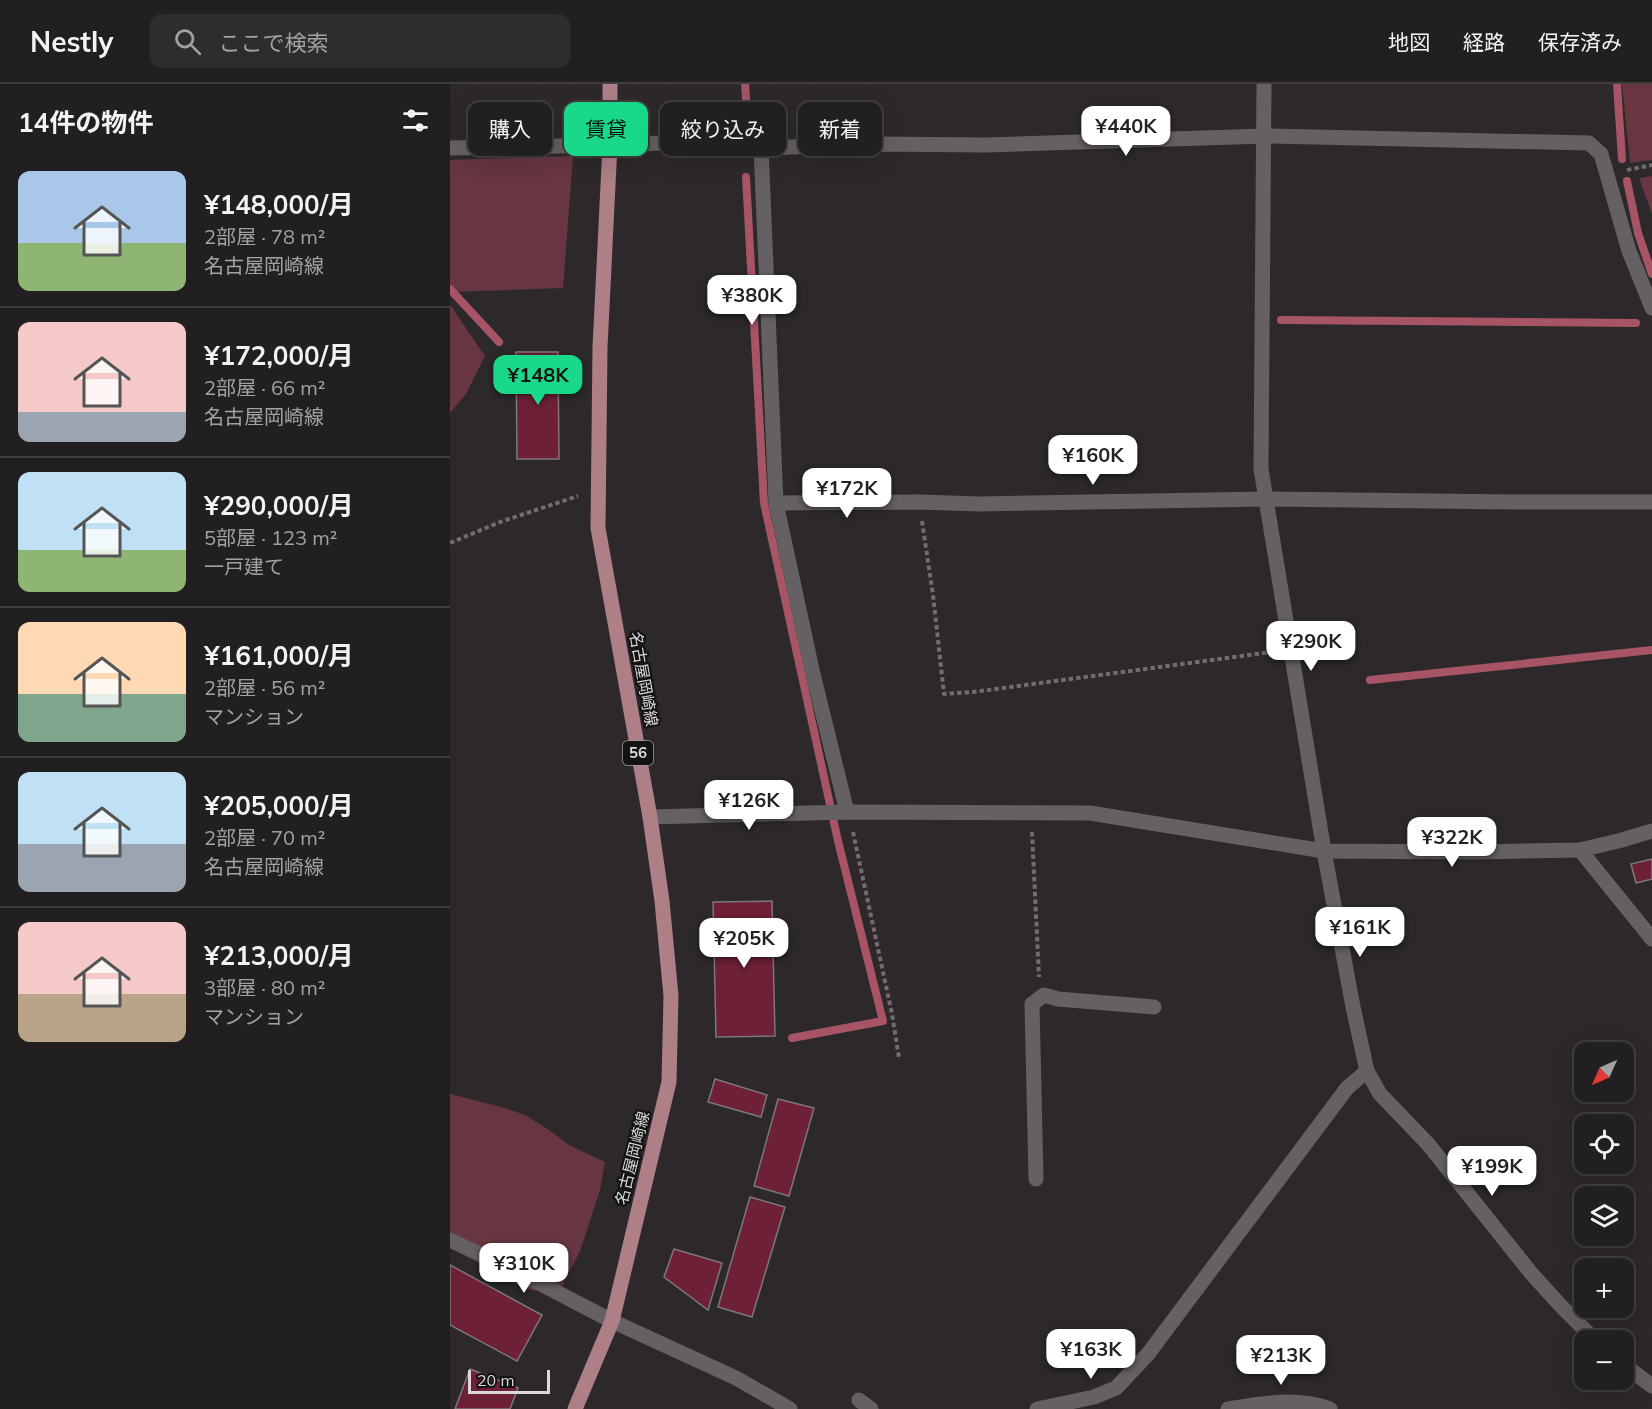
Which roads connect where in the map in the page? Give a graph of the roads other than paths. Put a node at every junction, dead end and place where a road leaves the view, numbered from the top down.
1 (610, 84) edge
2 (1264, 84) edge
3 (610, 102) edge
4 (1264, 136) junction
5 (564, 146) edge
6 (786, 147) edge
7 (450, 148) edge
8 (609, 156) edge
9 (761, 156) edge
10 (1652, 308) edge
11 (1266, 499) junction
12 (1652, 502) edge
13 (776, 503) junction
14 (848, 812) junction
15 (650, 817) junction
16 (1652, 831) edge
17 (1580, 850) junction
18 (1324, 851) junction
19 (1652, 939) edge
20 (1154, 1007) dead end
21 (1367, 1071) junction
22 (1036, 1179) dead end
23 (450, 1240) edge
24 (612, 1321) junction
25 (1585, 1330) edge
26 (1634, 1372) edge
27 (1652, 1386) edge
28 (575, 1409) edge
29 (790, 1409) edge
30 (1037, 1409) edge
31 (1228, 1409) edge
32 (1330, 1409) edge

1 - 3 main road, 名古屋岡崎線 / 56
2 - 4 street
4 - 6 street
4 - 10 street
4 - 11 street
5 - 7 street
8 - 15 main road, 名古屋岡崎線 / 56
9 - 13 street
11 - 12 street
11 - 13 street
11 - 18 street
13 - 14 street
14 - 15 street
14 - 18 street
15 - 24 main road, 名古屋岡崎線 / 56
16 - 17 street
17 - 18 street
17 - 19 street
18 - 21 street
20 - 22 street
21 - 25 street
21 - 30 street
23 - 24 street
24 - 28 main road, 名古屋岡崎線 / 56
24 - 29 street
26 - 27 street
31 - 32 street

